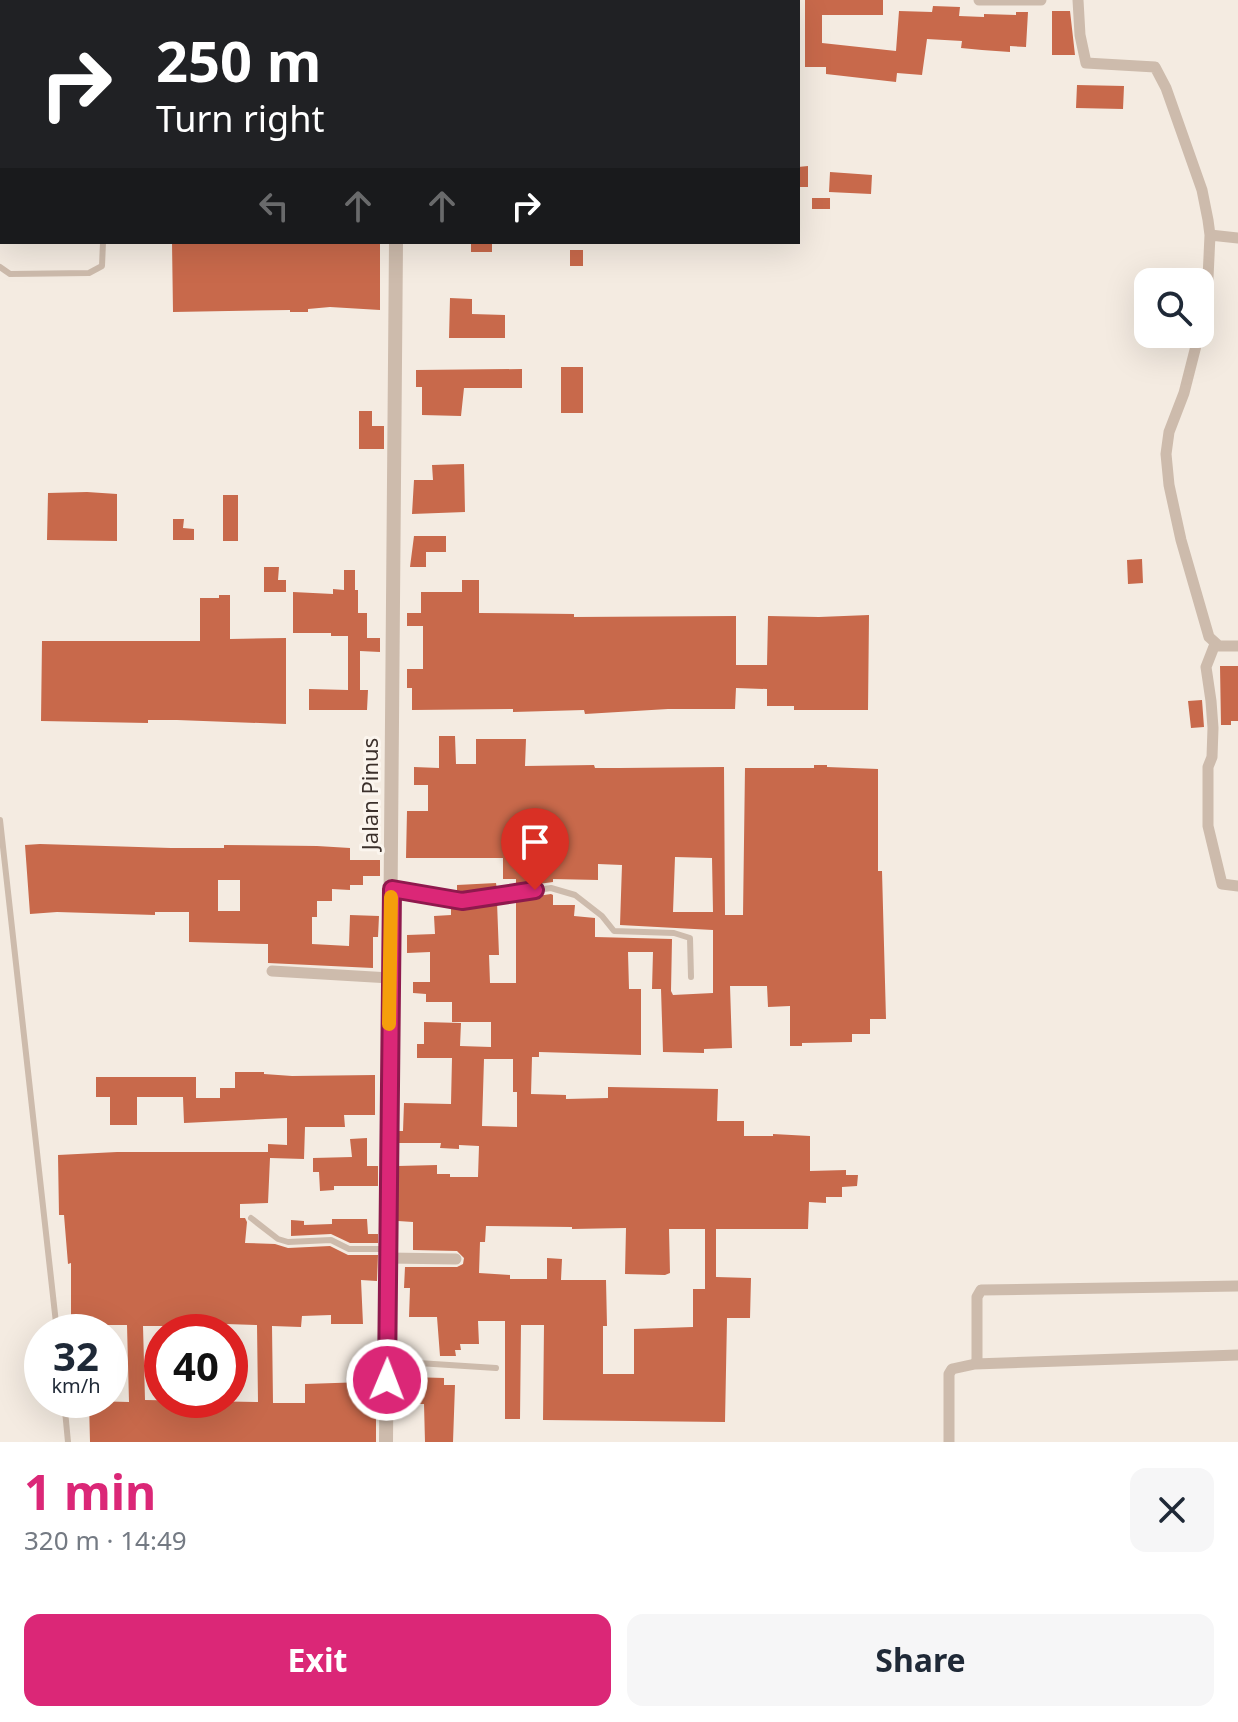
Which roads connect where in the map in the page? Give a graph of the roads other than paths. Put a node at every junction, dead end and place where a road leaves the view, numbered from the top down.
1 (979, 0) edge
2 (1078, 0) edge
3 (1037, 1) edge
4 (1210, 235) junction
5 (1238, 238) edge
6 (103, 244) edge
7 (396, 244) edge
8 (0, 267) edge
9 (1207, 268) edge
10 (1196, 348) edge
11 (1215, 644) junction
12 (1238, 646) edge
13 (0, 820) edge
14 (1238, 886) edge
15 (392, 889) junction
16 (272, 971) dead end
17 (691, 977) dead end
18 (390, 978) junction
19 (251, 1218) dead end
20 (388, 1254) junction
21 (456, 1259) dead end
22 (1238, 1286) edge
23 (55, 1314) edge
24 (1238, 1355) edge
25 (387, 1361) junction
26 (975, 1364) junction
27 (496, 1368) dead end
28 (66, 1418) edge
29 (68, 1442) edge
30 (386, 1442) edge
31 (949, 1442) edge

1 - 3 street
2 - 4 street
4 - 5 street
4 - 9 street
6 - 8 lane
7 - 15 street, Jalan Pinus
10 - 11 street
11 - 12 street
11 - 14 street
13 - 23 lane
15 - 17 lane
15 - 18 street, Jalan Pinus
16 - 18 street
18 - 20 street, Jalan Pinus
19 - 20 lane
20 - 21 street
20 - 25 street, Jalan Pinus
22 - 26 street
24 - 26 street
25 - 27 lane
25 - 30 street, Jalan Pinus
26 - 31 street
28 - 29 lane

